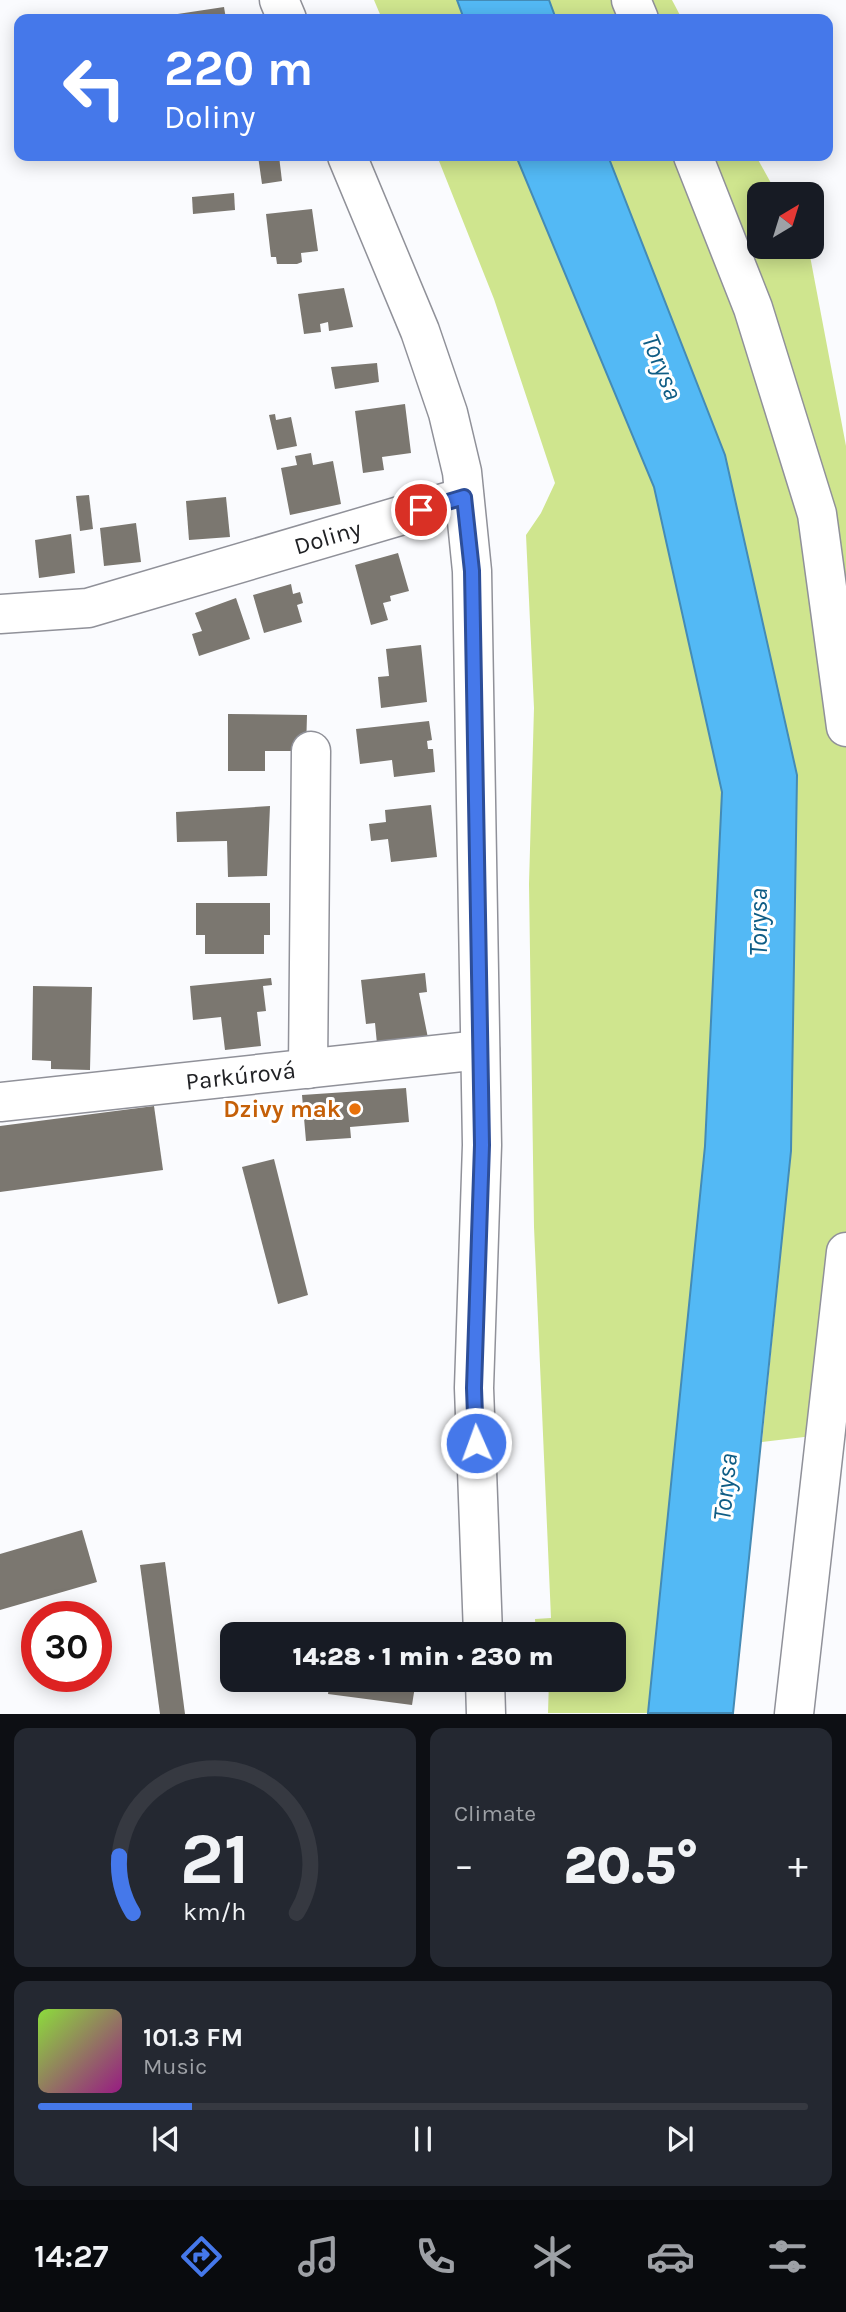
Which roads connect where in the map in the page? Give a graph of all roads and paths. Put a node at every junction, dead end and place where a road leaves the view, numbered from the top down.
1 (349, 161) edge
2 (695, 161) edge
3 (464, 497) junction
4 (0, 614) edge
5 (846, 727) edge
6 (311, 751) dead end
7 (480, 1050) junction
8 (308, 1069) junction
9 (0, 1102) edge
10 (846, 1252) edge
11 (483, 1622) edge
12 (485, 1692) edge
13 (486, 1713) edge
14 (794, 1713) edge

1 - 3 street
2 - 5 street
3 - 4 street, Doliny
3 - 7 street
6 - 8 street
7 - 8 street, Parkúrová
7 - 11 street
8 - 9 street, Parkúrová
10 - 14 street
12 - 13 street

